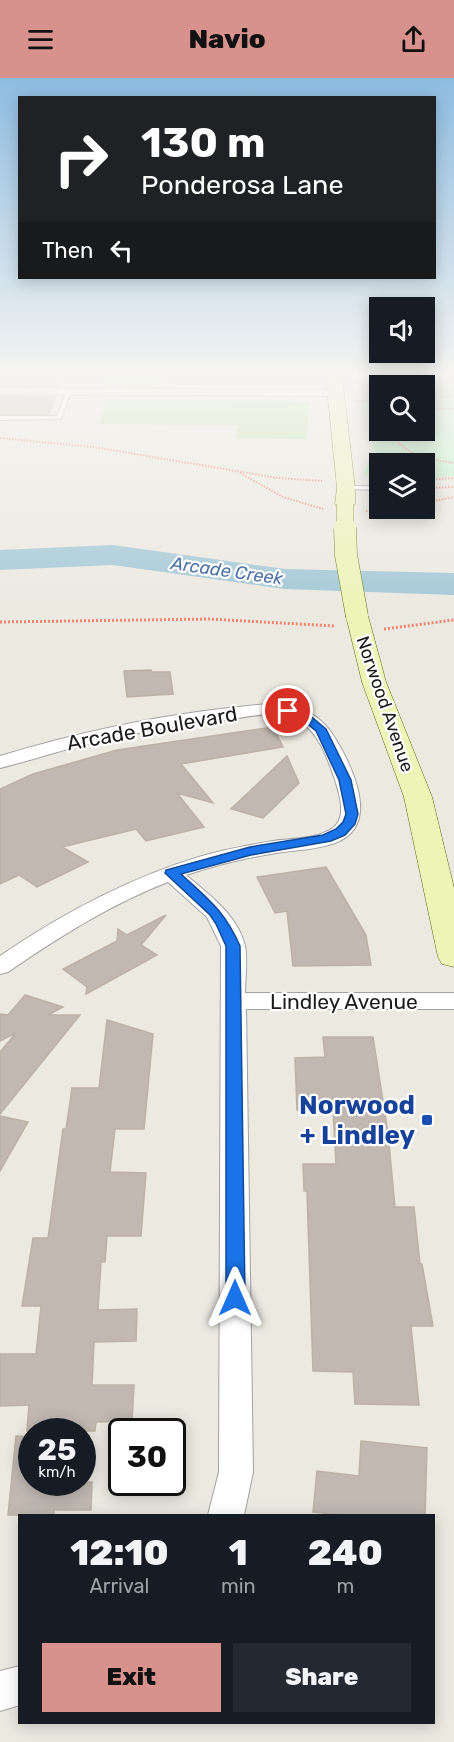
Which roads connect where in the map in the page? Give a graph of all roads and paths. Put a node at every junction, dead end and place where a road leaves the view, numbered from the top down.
1 (134, 454) edge
2 (342, 454) edge
3 (416, 454) edge
4 (454, 463) edge
5 (237, 471) junction
6 (454, 478) edge
7 (435, 479) edge
8 (454, 487) edge
9 (435, 488) edge
10 (369, 492) edge
11 (454, 497) edge
12 (346, 499) junction
13 (435, 501) edge
14 (369, 503) edge
15 (454, 620) edge
16 (0, 622) edge
17 (358, 622) junction
18 (0, 762) edge
19 (171, 873) junction
20 (454, 957) edge
21 (0, 966) edge
22 (234, 1001) junction
23 (454, 1001) edge
24 (226, 1514) edge
25 (18, 1686) edge
26 (0, 1691) edge

1 - 5 path
2 - 12 main road, Norwood Avenue
3 - 4 path
5 - 12 path
5 - 12 path
6 - 7 path
8 - 9 path
10 - 12 lane
11 - 13 path
12 - 14 path
12 - 17 main road, Norwood Avenue, bridge
15 - 17 path
16 - 17 path
17 - 20 main road, Norwood Avenue
18 - 19 street, Arcade Boulevard
19 - 21 street
19 - 22 street
22 - 23 street, Lindley Avenue
22 - 24 street
25 - 26 street

